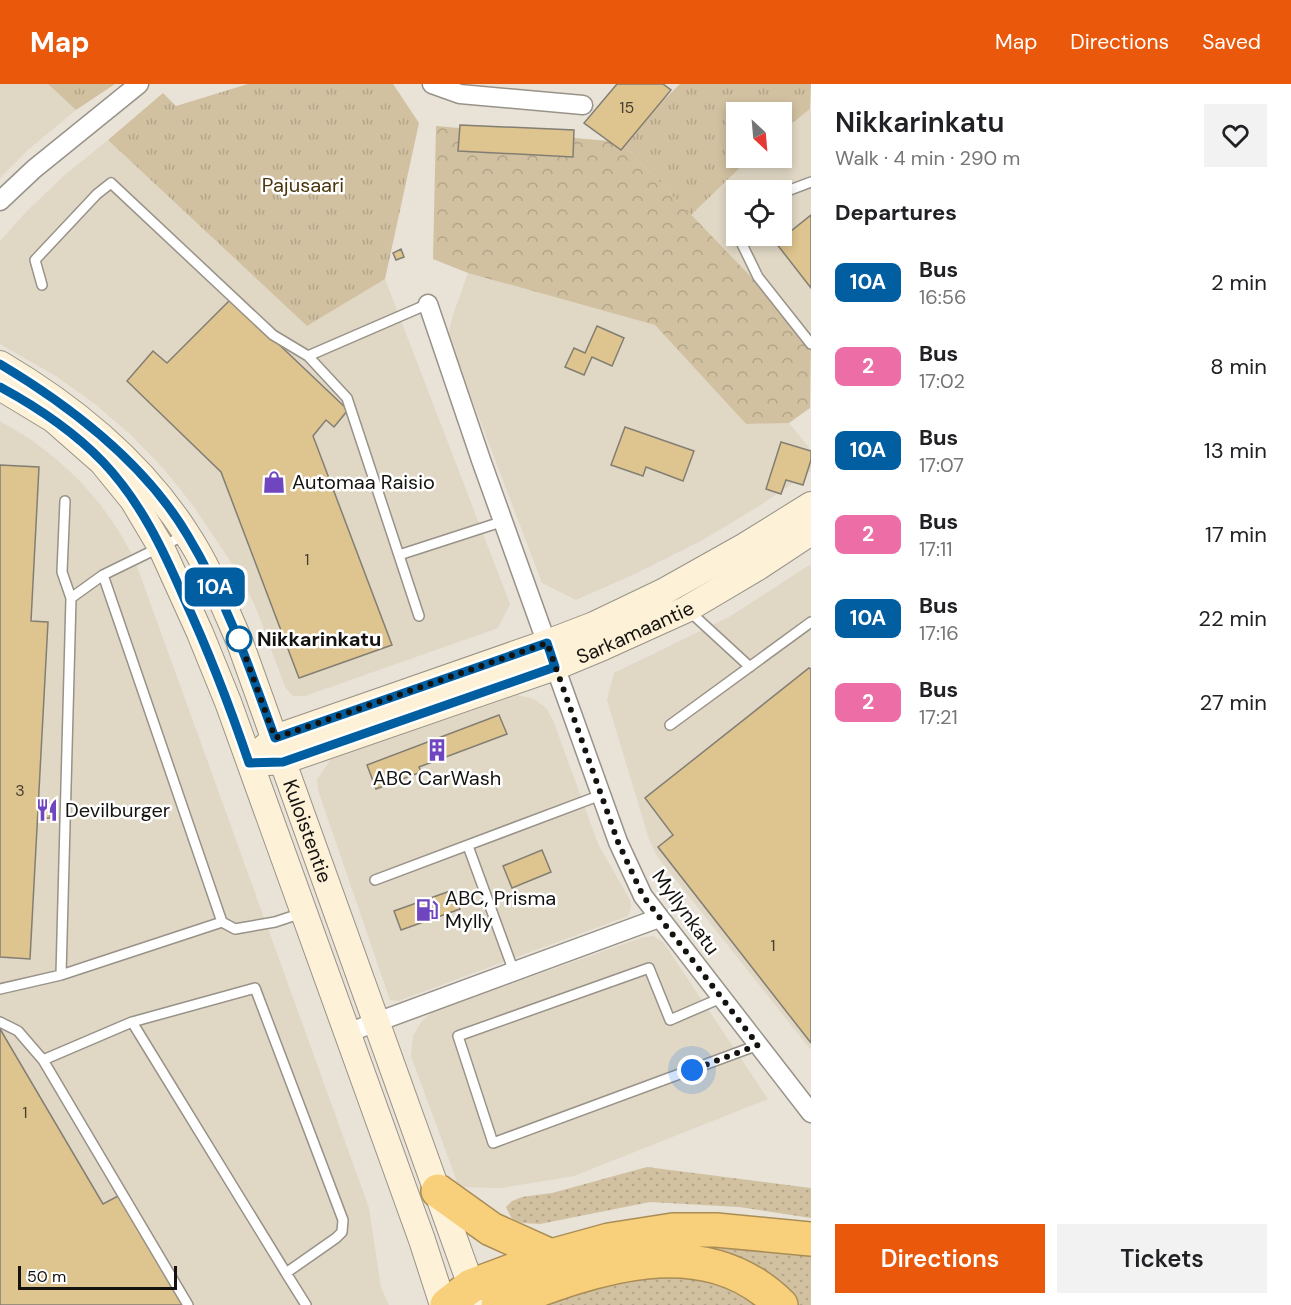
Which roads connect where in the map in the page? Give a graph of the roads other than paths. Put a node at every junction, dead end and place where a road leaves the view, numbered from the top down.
1 (139, 84) edge
2 (432, 84) edge
3 (584, 105) dead end
4 (811, 182) edge
5 (792, 189) edge
6 (0, 201) edge
7 (743, 246) edge
8 (42, 285) dead end
9 (428, 304) joint
10 (811, 344) edge
11 (308, 356) junction
12 (0, 364) edge
13 (0, 387) edge
14 (65, 501) dead end
15 (811, 505) edge
16 (504, 521) junction
17 (811, 532) edge
18 (187, 534) junction
19 (161, 547) junction
20 (399, 555) junction
21 (103, 575) junction
22 (71, 598) junction
23 (687, 609) junction
24 (419, 616) dead end
25 (811, 622) edge
26 (551, 655) junction
27 (750, 667) junction
28 (670, 725) dead end
29 (275, 738) junction
30 (283, 762) junction
31 (249, 763) junction
32 (601, 795) junction
33 (468, 846) junction
34 (375, 880) dead end
35 (303, 913) junction
36 (659, 918) junction
37 (222, 922) junction
38 (514, 972) junction
39 (61, 975) junction
40 (0, 989) edge
41 (722, 998) junction
42 (0, 1022) edge
43 (132, 1022) junction
44 (377, 1022) junction
45 (347, 1033) junction
46 (758, 1045) junction
47 (43, 1060) junction
48 (811, 1113) edge
49 (438, 1191) junction
50 (811, 1239) edge
51 (551, 1256) junction
52 (286, 1273) junction
53 (460, 1300) edge
54 (188, 1305) edge
55 (306, 1305) edge
56 (498, 1305) edge
57 (781, 1305) edge

1 - 6 street
2 - 3 street
4 - 5 lane
7 - 10 lane
8 - 11 lane
9 - 11 lane
9 - 16 street
11 - 20 lane
12 - 18 street, Kuloistentie
13 - 19 street, Kuloistentie
14 - 22 lane
15 - 26 street, Sarkamaantie
16 - 20 lane
16 - 26 street
17 - 23 street, Sarkamaantie
18 - 19 lane
18 - 29 street, Kuloistentie
19 - 21 lane
19 - 31 street, Kuloistentie
20 - 24 lane
21 - 22 lane
21 - 37 lane
22 - 39 lane
23 - 26 street, Sarkamaantie
23 - 27 lane
25 - 27 lane
26 - 29 street, Sarkamaantie
26 - 30 street, Sarkamaantie
26 - 32 street, Myllynkatu
27 - 28 lane
29 - 30 street, Kuloistentie
29 - 31 street, Sarkamaantie
30 - 31 street, Sarkamaantie
30 - 44 street, Kuloistentie
31 - 35 street, Kuloistentie
32 - 33 lane
32 - 36 street, Myllynkatu
33 - 34 lane
33 - 38 lane
35 - 37 lane
35 - 45 street, Kuloistentie
36 - 38 street
36 - 41 street, Myllynkatu
37 - 39 lane
38 - 44 street
39 - 40 lane
41 - 46 street, Myllynkatu
41 - 46 lane
42 - 47 lane
43 - 47 lane
43 - 52 lane
43 - 52 lane
44 - 45 street
44 - 49 street, Kuloistentie
45 - 53 street, Kuloistentie
46 - 48 street, Myllynkatu
47 - 54 lane
49 - 51 highway
49 - 53 street, Kuloistentie
50 - 51 highway
51 - 53 highway
52 - 55 lane
56 - 57 highway

